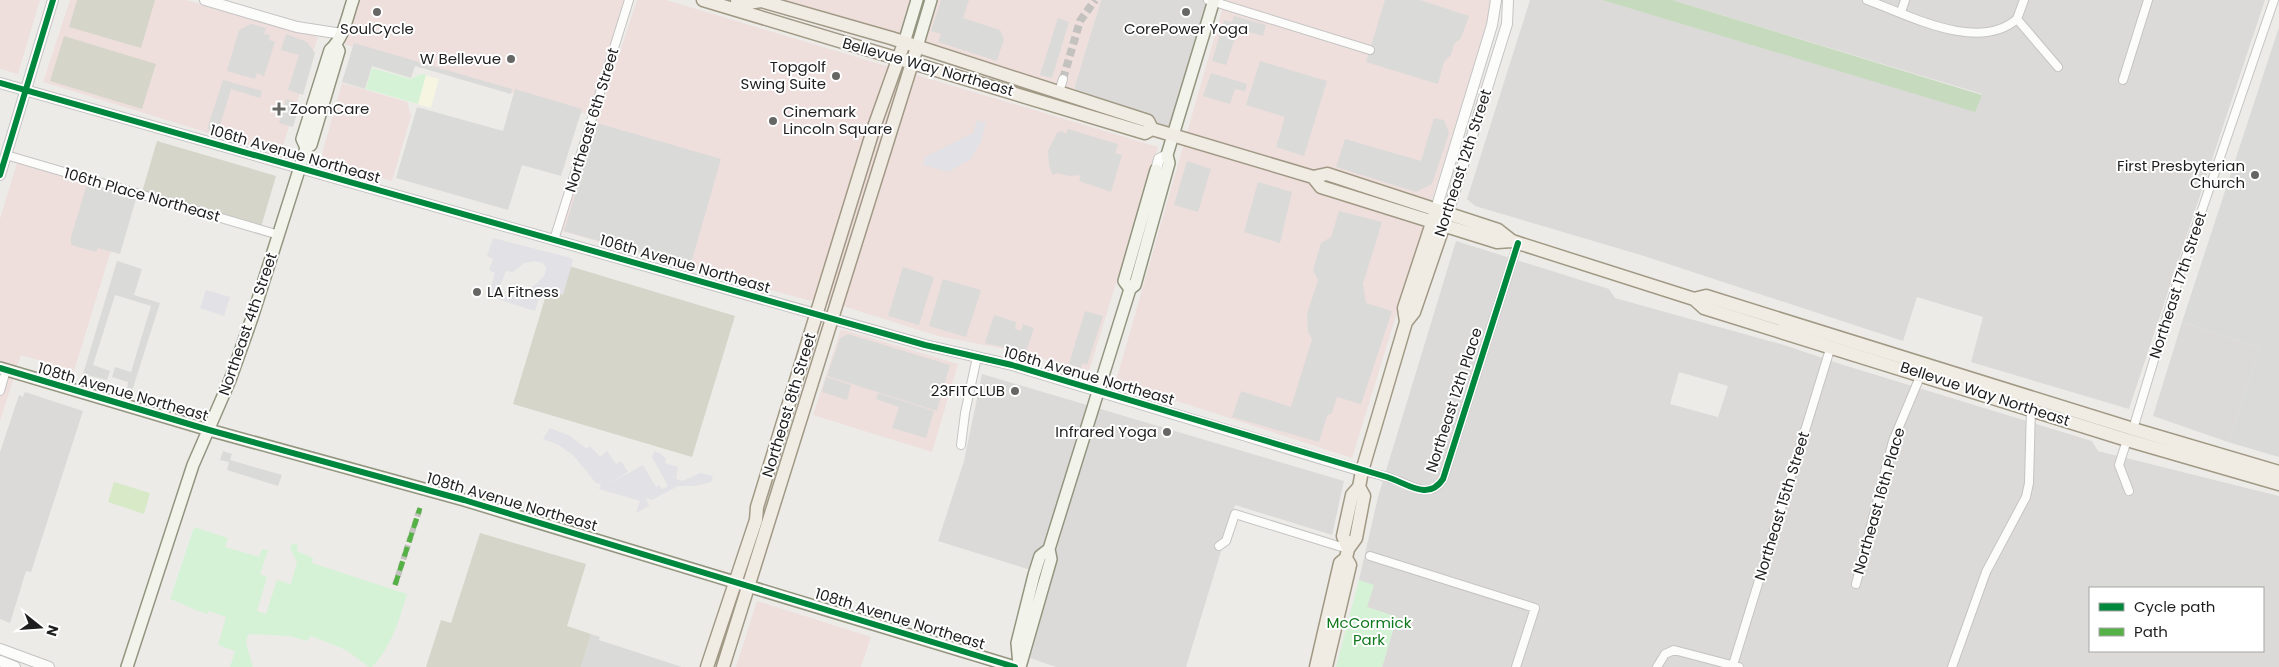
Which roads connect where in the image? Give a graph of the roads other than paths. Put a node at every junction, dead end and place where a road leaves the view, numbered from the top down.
1 (53, 0) edge
2 (205, 0) edge
3 (353, 0) edge
4 (630, 0) edge
5 (736, 0) edge
6 (760, 0) edge
7 (917, 0) edge
8 (931, 0) edge
9 (1496, 0) edge
10 (1508, 0) edge
11 (1867, 0) edge
12 (1905, 0) edge
13 (2024, 0) edge
14 (2148, 0) edge
15 (2274, 0) edge
16 (709, 1) edge
17 (1212, 1) edge
18 (1901, 12) junction
19 (2017, 19) junction
20 (342, 34) junction
21 (904, 42) junction
22 (917, 47) junction
23 (1370, 50) dead end
24 (1482, 55) junction
25 (898, 59) junction
26 (912, 62) junction
27 (2058, 67) dead end
28 (1063, 79) tunnel mouth
29 (2123, 80) dead end
30 (0, 83) edge
31 (26, 90) junction
32 (1059, 92) junction
33 (1480, 110) junction
34 (1152, 129) junction
35 (1173, 135) junction
36 (6, 155) junction
37 (1167, 155) junction
38 (299, 169) junction
39 (1156, 170) joint
40 (0, 175) edge
41 (1440, 217) junction
42 (279, 235) junction
43 (554, 240) junction
44 (1515, 242) junction
45 (1130, 290) junction
46 (1694, 299) junction
47 (817, 315) junction
48 (833, 319) junction
49 (1831, 346) junction
50 (977, 357) junction
51 (3, 369) edge
52 (1923, 369) junction
53 (1100, 391) junction
54 (0, 392) edge
55 (2032, 403) junction
56 (209, 430) junction
57 (2130, 435) junction
58 (961, 445) dead end
59 (1362, 471) junction
60 (2279, 472) edge
61 (2254, 476) junction
62 (2279, 476) edge
63 (2279, 484) edge
64 (2129, 492) dead end
65 (1219, 546) dead end
66 (1347, 554) junction
67 (1370, 556) dead end
68 (734, 581) junction
69 (1856, 584) dead end
70 (750, 586) junction
71 (0, 649) edge
72 (0, 661) edge
73 (1736, 666) edge
74 (15, 667) edge
75 (49, 667) edge
76 (127, 667) edge
77 (707, 667) edge
78 (723, 667) edge
79 (1018, 667) edge
80 (1316, 667) edge
81 (1326, 667) edge
82 (1516, 667) edge
83 (1657, 667) edge
84 (1952, 667) edge

1 - 31 street
2 - 20 street
3 - 20 main road, Northeast 4th Street
4 - 43 street, Northeast 6th Street
5 - 6 main road, Bellevue Way Northeast
6 - 21 main road, Bellevue Way Northeast
7 - 21 main road, Northeast 8th Street
8 - 22 main road, Northeast 8th Street
9 - 24 street, Northeast 12th Street
10 - 33 street, Northeast 12th Street
11 - 18 street
12 - 18 street
13 - 19 street
14 - 29 street
15 - 57 street, Northeast 17th Street
16 - 25 main road, Bellevue Way Northeast
17 - 23 street
17 - 35 main road
18 - 19 street
19 - 27 street
20 - 38 main road, Northeast 4th Street
21 - 22 main road, Bellevue Way Northeast
21 - 25 main road, Northeast 8th Street
22 - 26 main road, Northeast 8th Street
22 - 32 main road, Bellevue Way Northeast
24 - 33 street
24 - 41 street, Northeast 12th Street
25 - 26 main road, Bellevue Way Northeast
25 - 47 main road, Northeast 8th Street
26 - 34 main road, Bellevue Way Northeast
26 - 48 main road, Northeast 8th Street
28 - 32 street
30 - 31 street, 106th Avenue Northeast
31 - 36 street
31 - 38 street, 106th Avenue Northeast
32 - 34 main road, Bellevue Way Northeast
33 - 41 street, Northeast 12th Street
34 - 35 main road, Bellevue Way Northeast
35 - 37 main road
35 - 41 main road, Bellevue Way Northeast
36 - 40 street
36 - 42 street, 106th Place Northeast
37 - 39 street
37 - 45 main road
38 - 42 main road, Northeast 4th Street
38 - 43 street, 106th Avenue Northeast
39 - 45 main road
41 - 44 main road, Bellevue Way Northeast
41 - 59 main road, Northeast 12th Street
42 - 56 main road, Northeast 4th Street
43 - 47 street, 106th Avenue Northeast
44 - 46 main road, Bellevue Way Northeast
44 - 59 street, Northeast 12th Place
45 - 53 main road
46 - 49 main road, Bellevue Way Northeast
46 - 52 main road, Bellevue Way Northeast
47 - 48 street, 106th Avenue Northeast
47 - 68 main road, Northeast 8th Street
48 - 50 street, 106th Avenue Northeast
48 - 70 main road, Northeast 8th Street
49 - 52 main road, Bellevue Way Northeast
49 - 73 street, Northeast 15th Street
50 - 53 street, 106th Avenue Northeast
50 - 58 street
51 - 54 street
51 - 56 main road, 108th Avenue Northeast
52 - 55 main road, Bellevue Way Northeast
52 - 69 street, Northeast 16th Place
53 - 59 street, 106th Avenue Northeast
53 - 79 main road
55 - 57 main road, Bellevue Way Northeast
55 - 84 street
56 - 68 main road, 108th Avenue Northeast
56 - 76 main road, Northeast 4th Street
57 - 60 main road
57 - 61 main road, Bellevue Way Northeast
57 - 64 street, Northeast 17th Street
59 - 66 main road, Northeast 12th Street
61 - 62 main road
61 - 63 main road, Bellevue Way Northeast
65 - 66 street
66 - 80 main road, Northeast 12th Street
66 - 81 main road, Northeast 12th Street
67 - 82 street
68 - 70 main road, 108th Avenue Northeast
68 - 77 main road, Northeast 8th Street
70 - 78 main road, Northeast 8th Street
70 - 79 main road, 108th Avenue Northeast
71 - 75 street
72 - 74 street
73 - 83 street

